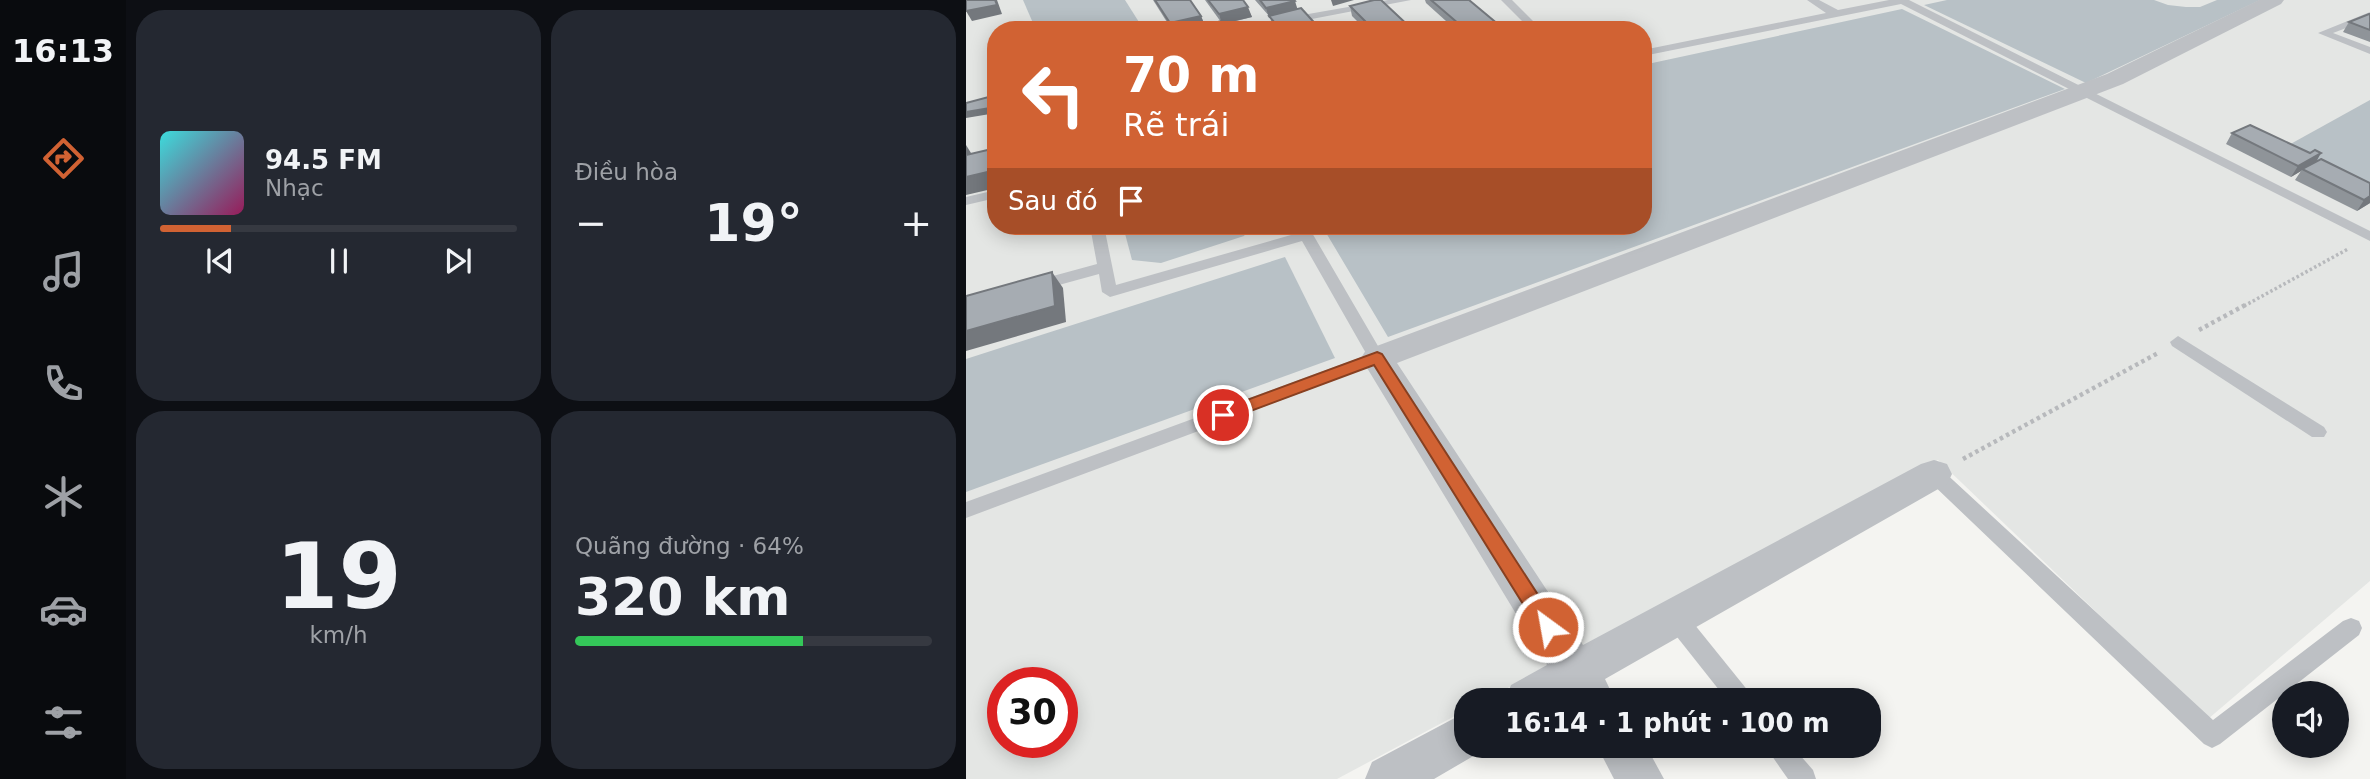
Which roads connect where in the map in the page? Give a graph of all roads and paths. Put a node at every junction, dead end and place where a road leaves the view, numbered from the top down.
1 (1406, 0) edge
2 (1506, 0) edge
3 (1812, 0) edge
4 (1902, 0) edge
5 (2274, 0) edge
6 (1838, 15) junction
7 (2370, 15) edge
8 (1286, 21) edge
9 (1528, 21) edge
10 (1652, 51) edge
11 (2370, 51) edge
12 (2083, 91) junction
13 (987, 196) edge
14 (966, 201) edge
15 (1099, 235) edge
16 (1290, 235) edge
17 (1305, 235) edge
18 (2370, 237) edge
19 (1105, 267) junction
20 (1019, 291) edge
21 (2178, 342) junction
22 (1377, 358) junction
23 (2318, 432) dead end
24 (1934, 474) junction
25 (966, 510) edge
26 (1674, 616) junction
27 (2351, 628) dead end
28 (1585, 686) edge
29 (1731, 688) edge
30 (1454, 742) edge
31 (1627, 758) edge
32 (1787, 758) edge
33 (1389, 779) edge
34 (1640, 779) edge
35 (1804, 779) edge

1 - 8 lane
2 - 9 lane
3 - 6 lane
4 - 6 lane
4 - 12 lane
5 - 12 street
6 - 10 lane
7 - 11 lane
12 - 18 lane
12 - 22 street
13 - 14 lane
15 - 19 lane
16 - 19 lane
17 - 22 lane
18 - 21 path
19 - 20 lane
21 - 23 lane
21 - 24 path
22 - 25 lane
22 - 28 street
24 - 26 street
24 - 27 lane
26 - 28 street
26 - 29 lane
30 - 33 street
31 - 34 street
32 - 35 lane

